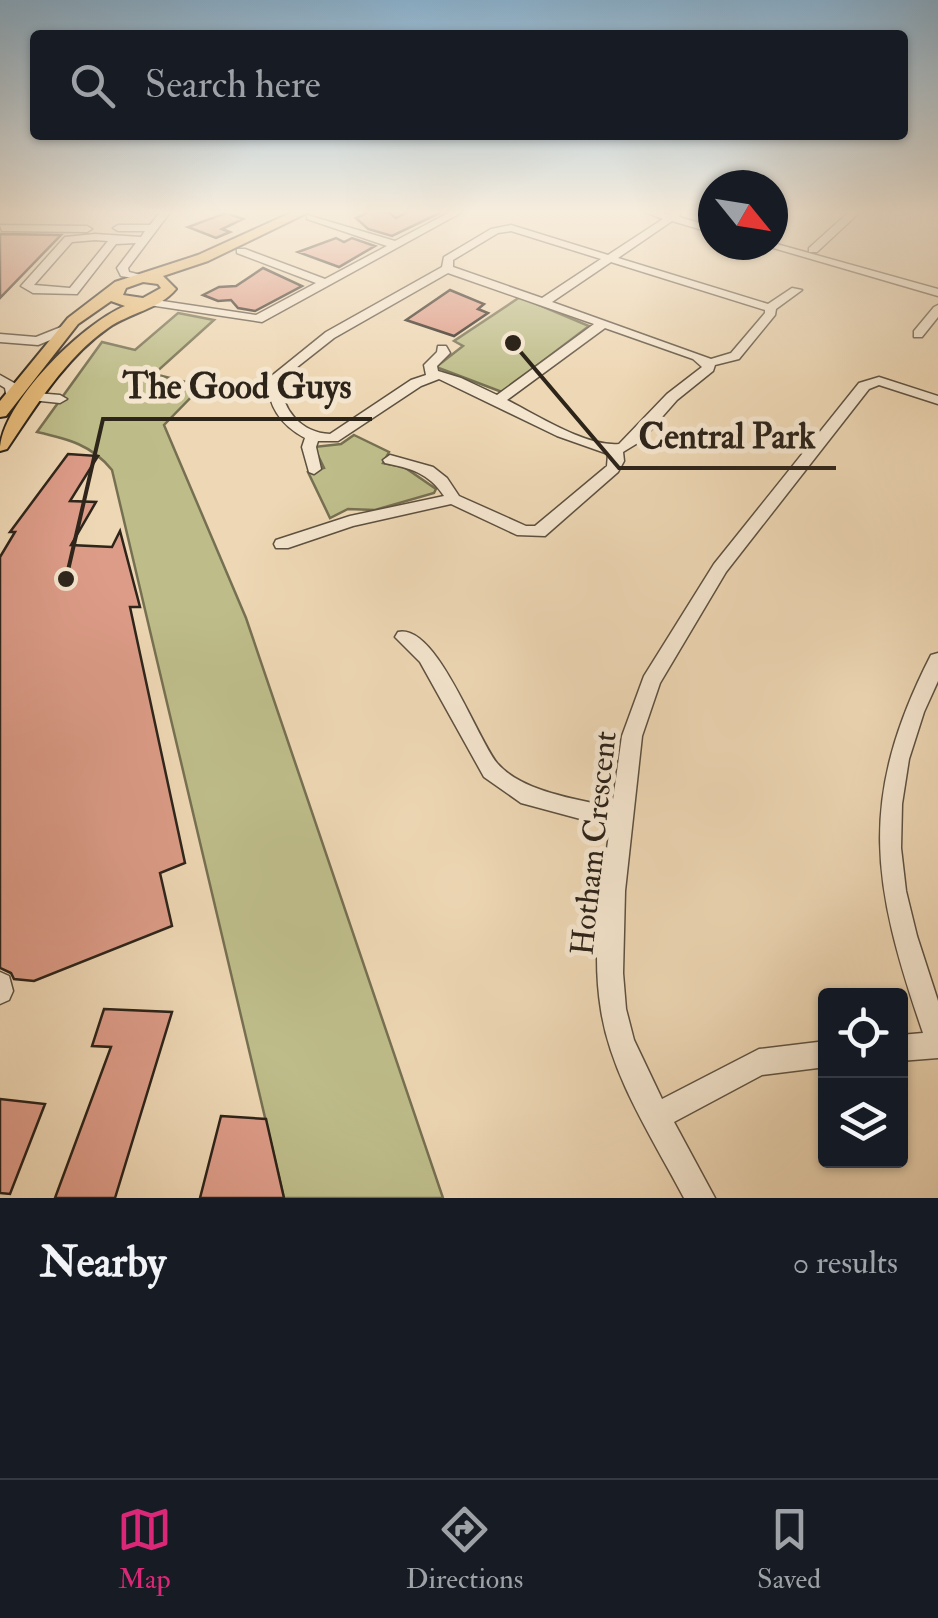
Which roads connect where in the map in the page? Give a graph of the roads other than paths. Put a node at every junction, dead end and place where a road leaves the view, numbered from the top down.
1 (44, 267) edge
2 (92, 267) edge
3 (114, 267) edge
4 (122, 267) edge
5 (176, 267) edge
6 (201, 267) edge
7 (284, 267) edge
8 (354, 267) edge
9 (603, 267) edge
10 (631, 267) edge
11 (825, 267) edge
12 (846, 267) edge
13 (868, 267) edge
14 (447, 269) joint
15 (864, 272) junction
16 (938, 272) edge
17 (142, 278) junction
18 (326, 282) junction
19 (930, 286) edge
20 (169, 290) junction
21 (796, 290) dead end
22 (115, 291) junction
23 (938, 293) edge
24 (148, 302) junction
25 (549, 304) junction
26 (192, 307) junction
27 (770, 308) junction
28 (938, 308) edge
29 (604, 323) junction
30 (66, 329) junction
31 (918, 334) dead end
32 (0, 338) edge
33 (442, 349) dead end
34 (708, 363) junction
35 (432, 375) junction
36 (0, 379) edge
37 (36, 398) junction
38 (60, 399) dead end
39 (499, 400) junction
40 (938, 400) edge
41 (3, 408) edge
42 (312, 437) junction
43 (1, 440) edge
44 (614, 450) junction
45 (390, 460) dead end
46 (314, 469) dead end
47 (452, 499) junction
48 (282, 544) dead end
49 (404, 637) dead end
50 (938, 660) edge
51 (624, 820) junction
52 (938, 1037) edge
53 (938, 1045) edge
54 (908, 1047) edge
55 (818, 1055) edge
56 (657, 1116) junction
57 (700, 1198) edge

1 - 2 street
3 - 22 street
4 - 17 street
5 - 17 main road
6 - 20 main road
7 - 18 street
8 - 18 street
9 - 25 street
10 - 27 street
11 - 15 street
12 - 15 street
13 - 19 street
14 - 25 street
14 - 42 street
15 - 19 street
16 - 19 street
17 - 20 main road
17 - 22 main road
18 - 26 street
19 - 23 street
20 - 24 main road
20 - 26 street
21 - 27 street
22 - 24 main road
22 - 30 main road
24 - 26 street
24 - 37 main road
25 - 29 street
27 - 34 street
28 - 31 street
29 - 34 street
29 - 39 street
30 - 32 street
30 - 41 main road
33 - 35 street
34 - 44 street
35 - 39 street
35 - 42 street
36 - 41 street
37 - 38 street
37 - 43 main road
39 - 44 street
40 - 51 street, Hotham Crescent
42 - 46 street
44 - 47 street
45 - 47 street
47 - 48 street
49 - 51 street
50 - 52 street
51 - 56 street, Hotham Crescent
53 - 54 street
55 - 56 street
56 - 57 street, Hotham Crescent

